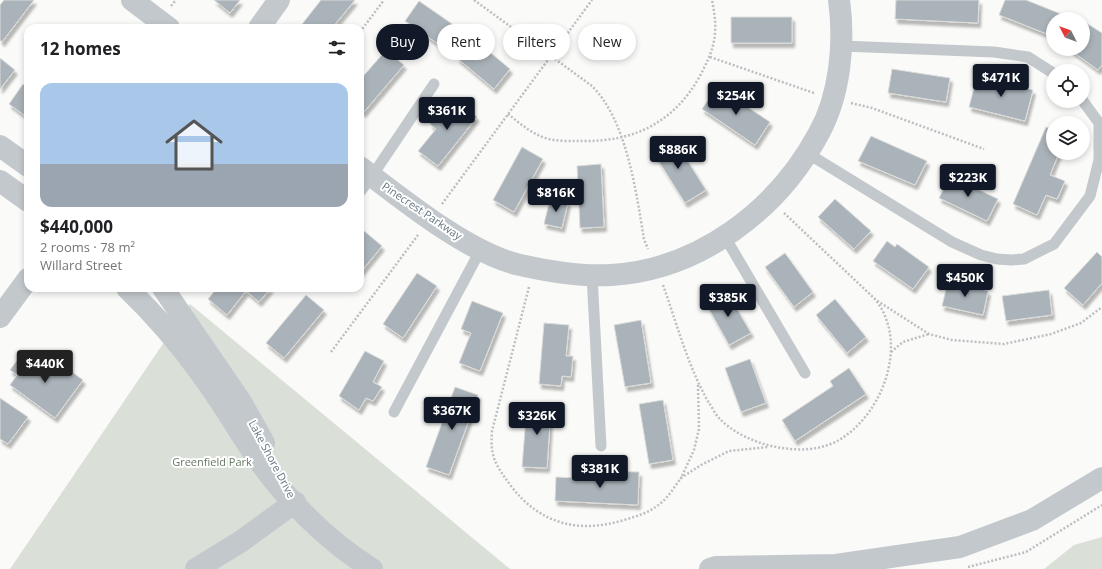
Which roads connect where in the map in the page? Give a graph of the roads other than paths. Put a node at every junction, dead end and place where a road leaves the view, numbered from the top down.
1 (132, 0) edge
2 (279, 0) edge
3 (839, 0) edge
4 (164, 24) edge
5 (262, 24) edge
6 (842, 46) junction
7 (1046, 69) edge
8 (434, 84) dead end
9 (1088, 108) edge
10 (0, 146) edge
11 (807, 153) junction
12 (24, 163) edge
13 (364, 178) edge
14 (0, 181) edge
15 (24, 198) edge
16 (725, 237) junction
17 (481, 249) junction
18 (592, 275) junction
19 (24, 284) edge
20 (131, 292) edge
21 (166, 292) edge
22 (0, 317) edge
23 (805, 373) dead end
24 (394, 412) dead end
25 (601, 446) dead end
26 (1102, 478) edge
27 (295, 502) junction
28 (196, 569) edge
29 (372, 569) edge
30 (710, 569) edge

1 - 4 street
2 - 5 street
3 - 6 street, Pinecrest Parkway
6 - 7 lane
6 - 11 street, Pinecrest Parkway
8 - 13 lane
9 - 11 lane
10 - 12 street
11 - 16 street, Pinecrest Parkway
13 - 17 street, Pinecrest Parkway
14 - 15 street
16 - 18 street, Pinecrest Parkway
16 - 23 lane
17 - 18 street, Pinecrest Parkway
17 - 24 lane
18 - 25 lane
19 - 22 street
20 - 27 street, Lake Shore Drive
21 - 27 street, Lake Shore Drive
26 - 30 street
27 - 28 street
27 - 29 street

